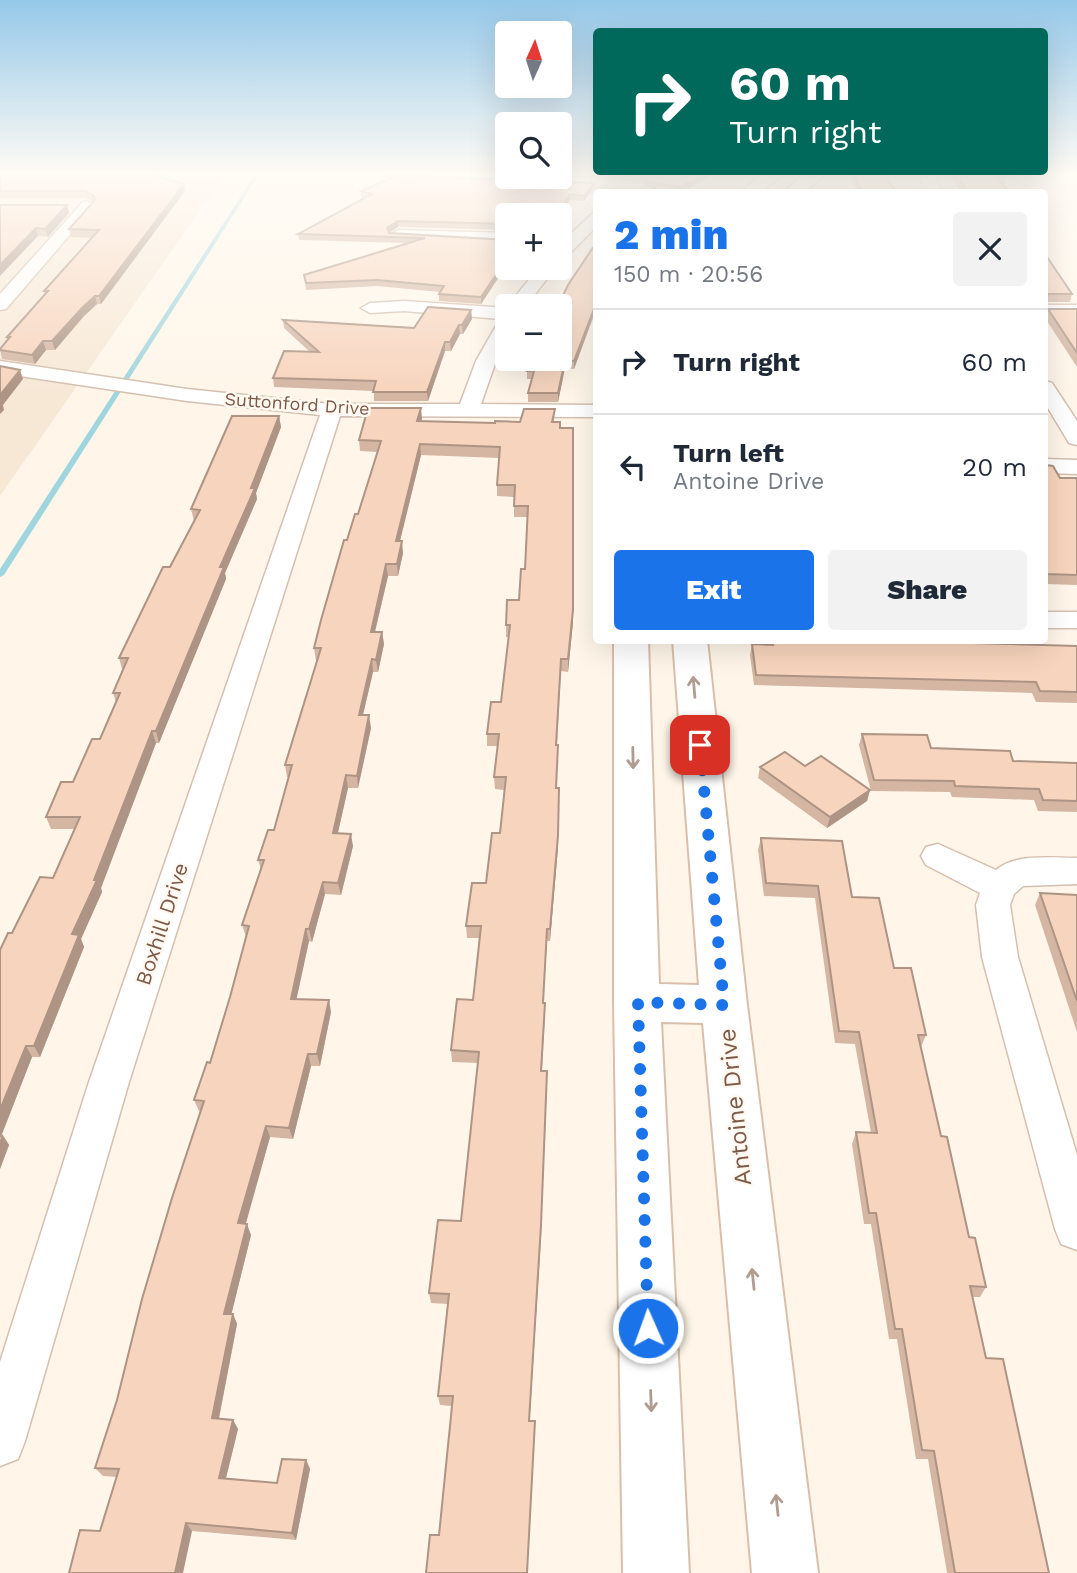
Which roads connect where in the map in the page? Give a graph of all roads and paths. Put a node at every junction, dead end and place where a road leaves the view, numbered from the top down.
1 (51, 246) edge
2 (0, 272) edge
3 (28, 273) junction
4 (538, 280) edge
5 (526, 294) edge
6 (0, 306) edge
7 (370, 308) dead end
8 (1048, 310) edge
9 (1077, 310) edge
10 (495, 313) edge
11 (495, 344) edge
12 (0, 367) edge
13 (1048, 392) edge
14 (469, 409) junction
15 (332, 410) junction
16 (593, 411) edge
17 (1077, 438) edge
18 (1048, 466) edge
19 (1077, 467) edge
20 (1048, 620) edge
21 (1077, 620) edge
22 (631, 644) edge
23 (690, 644) edge
24 (938, 856) dead end
25 (1077, 871) edge
26 (999, 887) junction
27 (638, 1002) junction
28 (724, 1005) junction
29 (1077, 1229) edge
30 (0, 1441) edge
31 (656, 1573) edge
32 (785, 1573) edge

1 - 3 street
2 - 3 street
3 - 6 street
4 - 5 street
7 - 10 street
8 - 9 street
11 - 14 street
12 - 15 street, Suttonford Drive
13 - 17 street
14 - 15 street, Suttonford Drive
14 - 16 street, Suttonford Drive
15 - 30 street, Boxhill Drive
18 - 19 street
20 - 21 street
22 -> 27 main road
28 -> 23 main road, Antoine Drive
24 - 26 street
25 - 26 street
26 - 29 street
27 - 28 main road
27 -> 31 main road
32 -> 28 main road, Antoine Drive

